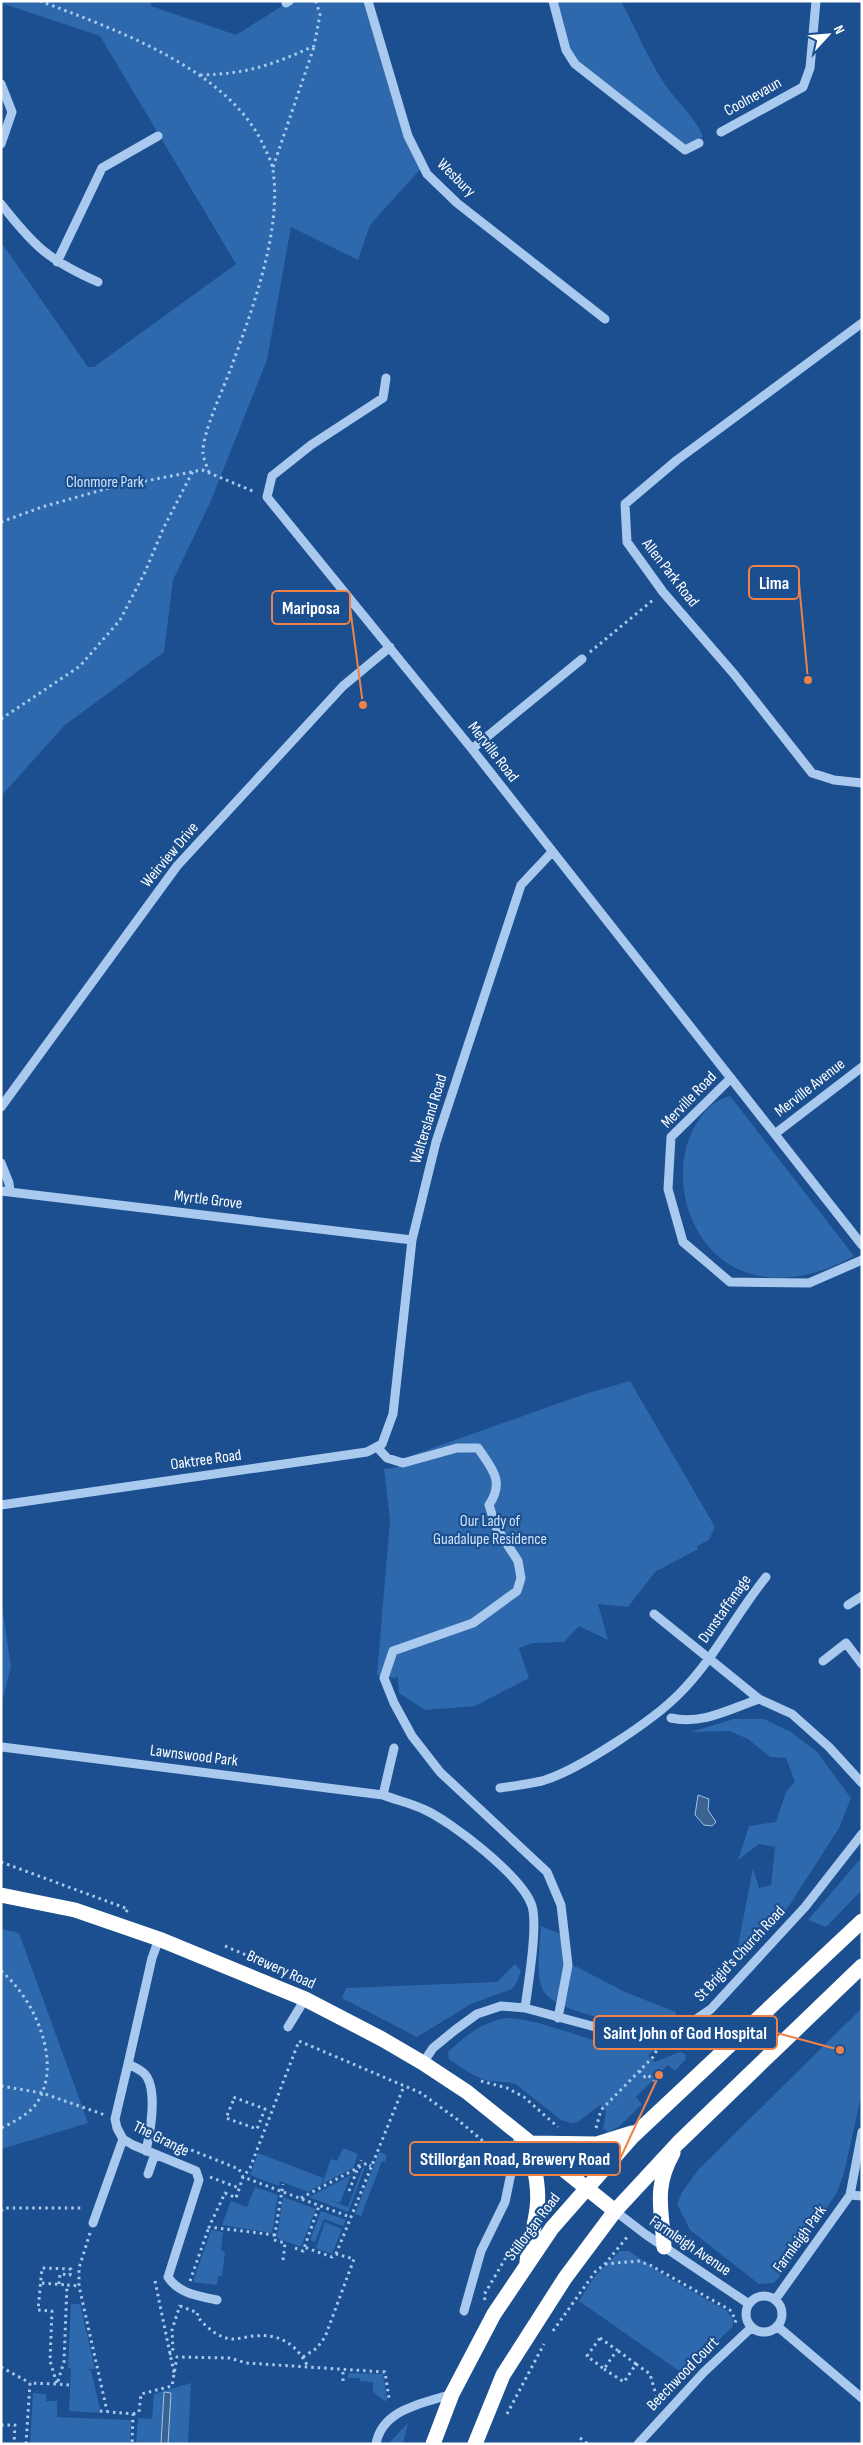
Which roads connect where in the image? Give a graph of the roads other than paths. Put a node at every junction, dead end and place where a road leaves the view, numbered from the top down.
1 (368, 1) edge
2 (553, 1) edge
3 (816, 1) edge
4 (1, 84) edge
5 (721, 132) dead end
6 (158, 136) dead end
7 (699, 143) dead end
8 (1, 144) edge
9 (1, 204) edge
10 (57, 262) junction
11 (98, 282) dead end
12 (605, 319) dead end
13 (862, 323) edge
14 (386, 378) dead end
15 (390, 647) junction
16 (582, 659) road end
17 (472, 748) junction
18 (862, 783) edge
19 (552, 852) junction
20 (862, 1067) edge
21 (731, 1078) junction
22 (1, 1107) edge
23 (776, 1134) junction
24 (1, 1163) edge
25 (6, 1191) edge
26 (412, 1240) junction
27 (862, 1245) edge
28 (862, 1260) edge
29 (377, 1447) junction
30 (1, 1505) edge
31 (766, 1577) dead end
32 (862, 1596) edge
33 (848, 1605) dead end
34 (654, 1614) dead end
35 (709, 1658) junction
36 (823, 1660) dead end
37 (862, 1664) edge
38 (759, 1699) junction
39 (671, 1718) dead end
40 (2, 1748) edge
41 (394, 1748) dead end
42 (862, 1783) edge
43 (500, 1788) dead end
44 (383, 1795) junction
45 (862, 1834) edge
46 (1, 1895) edge
47 (862, 1921) edge
48 (159, 1939) junction
49 (862, 1966) edge
50 (305, 1999) junction
51 (525, 2008) junction
52 (558, 2018) junction
53 (288, 2027) dead end
54 (423, 2062) junction
55 (128, 2064) junction
56 (638, 2131) junction
57 (862, 2132) edge
58 (122, 2139) junction
59 (524, 2139) junction
60 (678, 2142) junction
61 (146, 2151) junction
62 (155, 2154) junction
63 (148, 2174) dead end
64 (586, 2188) junction
65 (850, 2195) junction
66 (862, 2196) edge
67 (615, 2211) junction
68 (93, 2223) road end
69 (664, 2247) junction
70 (527, 2263) junction
71 (217, 2300) dead end
72 (775, 2300) junction
73 (749, 2304) junction
74 (464, 2311) dead end
75 (777, 2326) junction
76 (752, 2327) junction
77 (452, 2394) junction
78 (862, 2398) edge
79 (376, 2444) edge
80 (433, 2444) edge
81 (475, 2444) edge
82 (638, 2444) edge

1 - 12 street, Wesbury
2 - 7 street
3 - 5 street, Coolnevaun
4 - 8 street
6 - 10 street
9 - 10 street
10 - 11 street
13 - 18 street, Allen Park Road
14 - 15 street, Merville Road
15 - 17 street, Merville Road
15 - 22 street, Weirview Drive
16 - 17 street
17 - 19 street, Merville Road
19 - 21 street, Merville Road
19 - 26 street, Waltersland Road
20 - 23 street, Merville Avenue
21 - 23 street, Merville Road
21 - 28 street, Merville Road
23 - 27 street, Merville Road
24 - 25 street
25 - 26 street, Myrtle Grove
26 - 29 street, Waltersland Road
29 - 30 street, Oaktree Road
29 - 52 street
31 - 35 street, Dunstaffanage
32 - 33 street
34 - 35 street, Dunstaffanage
35 - 38 street, Dunstaffanage
35 - 43 street
36 - 37 street
38 - 39 street
38 - 42 street, Dunstaffanage
40 - 44 street, Lawnswood Park
41 - 44 street
44 - 51 street, Lawnswood Park
45 - 52 street, St Brigid's Church Road
46 - 48 highway, Brewery Road
47 - 56 highway, Stillorgan Road
48 - 50 highway, Brewery Road
48 - 55 street, The Grange
49 - 60 highway
50 - 53 street
50 - 54 highway, Brewery Road
51 - 52 street, St Brigid's Church Road
51 - 54 street, St Brigid's Church Road
54 - 59 highway, Brewery Road
55 - 58 street, The Grange
55 - 61 street
56 - 59 highway
56 - 64 highway, Stillorgan Road
57 - 65 street
58 - 61 street, The Grange
58 - 68 street
59 - 64 highway, Brewery Road
59 - 70 highway
59 - 74 street
60 - 67 highway
60 - 69 highway
61 - 62 street, The Grange
62 - 63 street
62 - 71 street, The Grange
64 - 67 highway, Brewery Road
64 - 70 highway, Stillorgan Road
65 - 66 street
65 - 72 street, Farmleigh Park
67 - 69 street, Farmleigh Avenue
67 - 81 highway
69 - 73 street, Farmleigh Avenue
70 - 77 highway, Stillorgan Road
72 - 73 street
72 - 75 street
73 - 76 street
75 - 76 street
75 - 78 street
76 - 82 street, Beechwood Court
77 - 79 street
77 - 80 highway, Stillorgan Road

